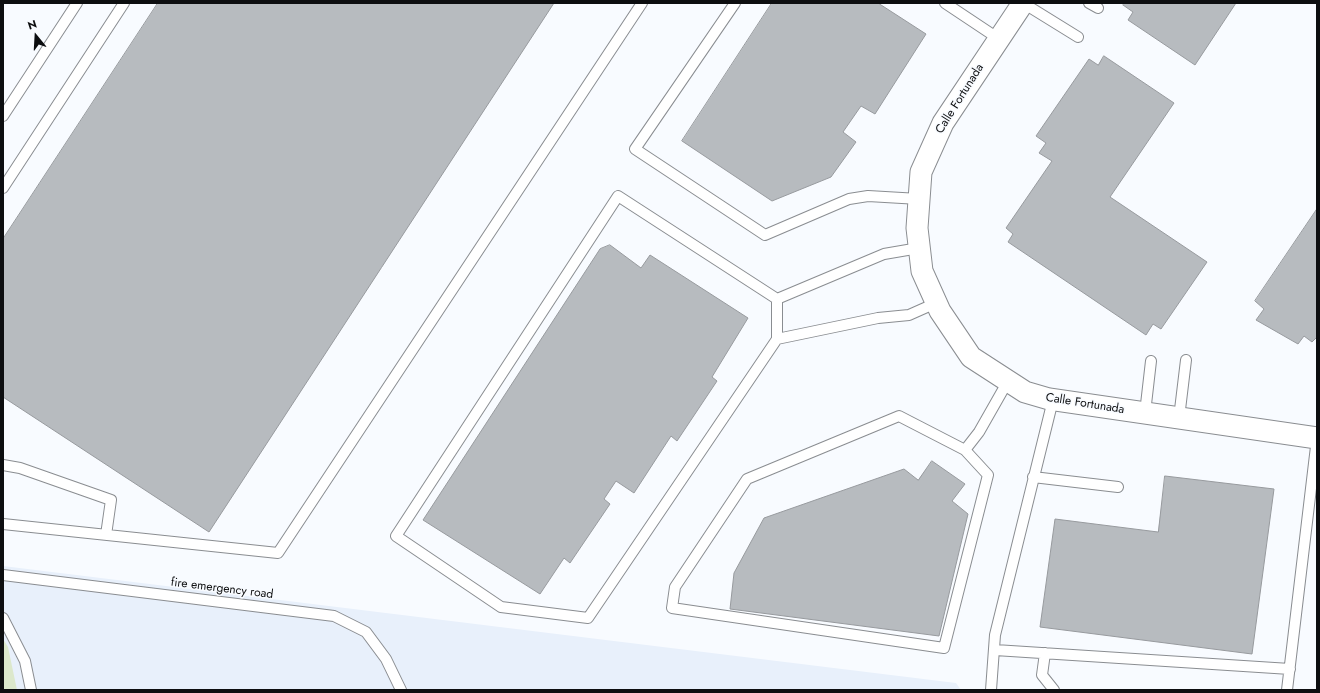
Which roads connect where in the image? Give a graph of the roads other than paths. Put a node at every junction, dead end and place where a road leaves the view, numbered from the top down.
1 (77, 3) edge
2 (124, 3) edge
3 (642, 3) edge
4 (735, 3) edge
5 (945, 3) edge
6 (1023, 3) edge
7 (1078, 37) dead end
8 (999, 38) junction
9 (3, 116) edge
10 (3, 188) edge
11 (919, 199) junction
12 (920, 248) junction
13 (777, 299) junction
14 (936, 303) junction
15 (777, 339) junction
16 (1186, 360) dead end
17 (1151, 361) dead end
18 (1008, 381) junction
19 (1053, 400) junction
20 (1145, 413) junction
21 (1179, 418) junction
22 (1317, 438) edge
23 (965, 450) junction
24 (3, 465) edge
25 (1033, 477) junction
26 (1118, 487) dead end
27 (3, 524) edge
28 (106, 535) junction
29 (3, 575) edge
30 (3, 618) edge
31 (994, 650) junction
32 (1045, 653) junction
33 (1290, 669) junction
34 (31, 690) edge
35 (401, 690) edge
36 (991, 690) edge
37 (1054, 690) edge
38 (1287, 690) edge

1 - 9 lane
2 - 10 lane
3 - 28 lane
4 - 11 lane
5 - 8 lane
6 - 7 lane
6 - 8 street, Calle Fortunada
8 - 11 street, Calle Fortunada
11 - 12 street, Calle Fortunada
12 - 13 lane
12 - 14 street, Calle Fortunada
13 - 15 lane
13 - 15 lane
14 - 15 lane
14 - 18 street, Calle Fortunada
16 - 21 lane
17 - 20 lane
18 - 19 street, Calle Fortunada
18 - 23 lane
19 - 20 street, Calle Fortunada
19 - 25 lane
20 - 21 street, Calle Fortunada
21 - 22 street, Calle Fortunada
22 - 33 lane
23 - 23 lane
24 - 28 lane
25 - 26 lane
25 - 31 lane
27 - 28 lane
29 - 35 lane, fire emergency road
30 - 34 lane
31 - 32 lane
31 - 36 lane
32 - 33 lane
32 - 37 lane
33 - 38 lane

